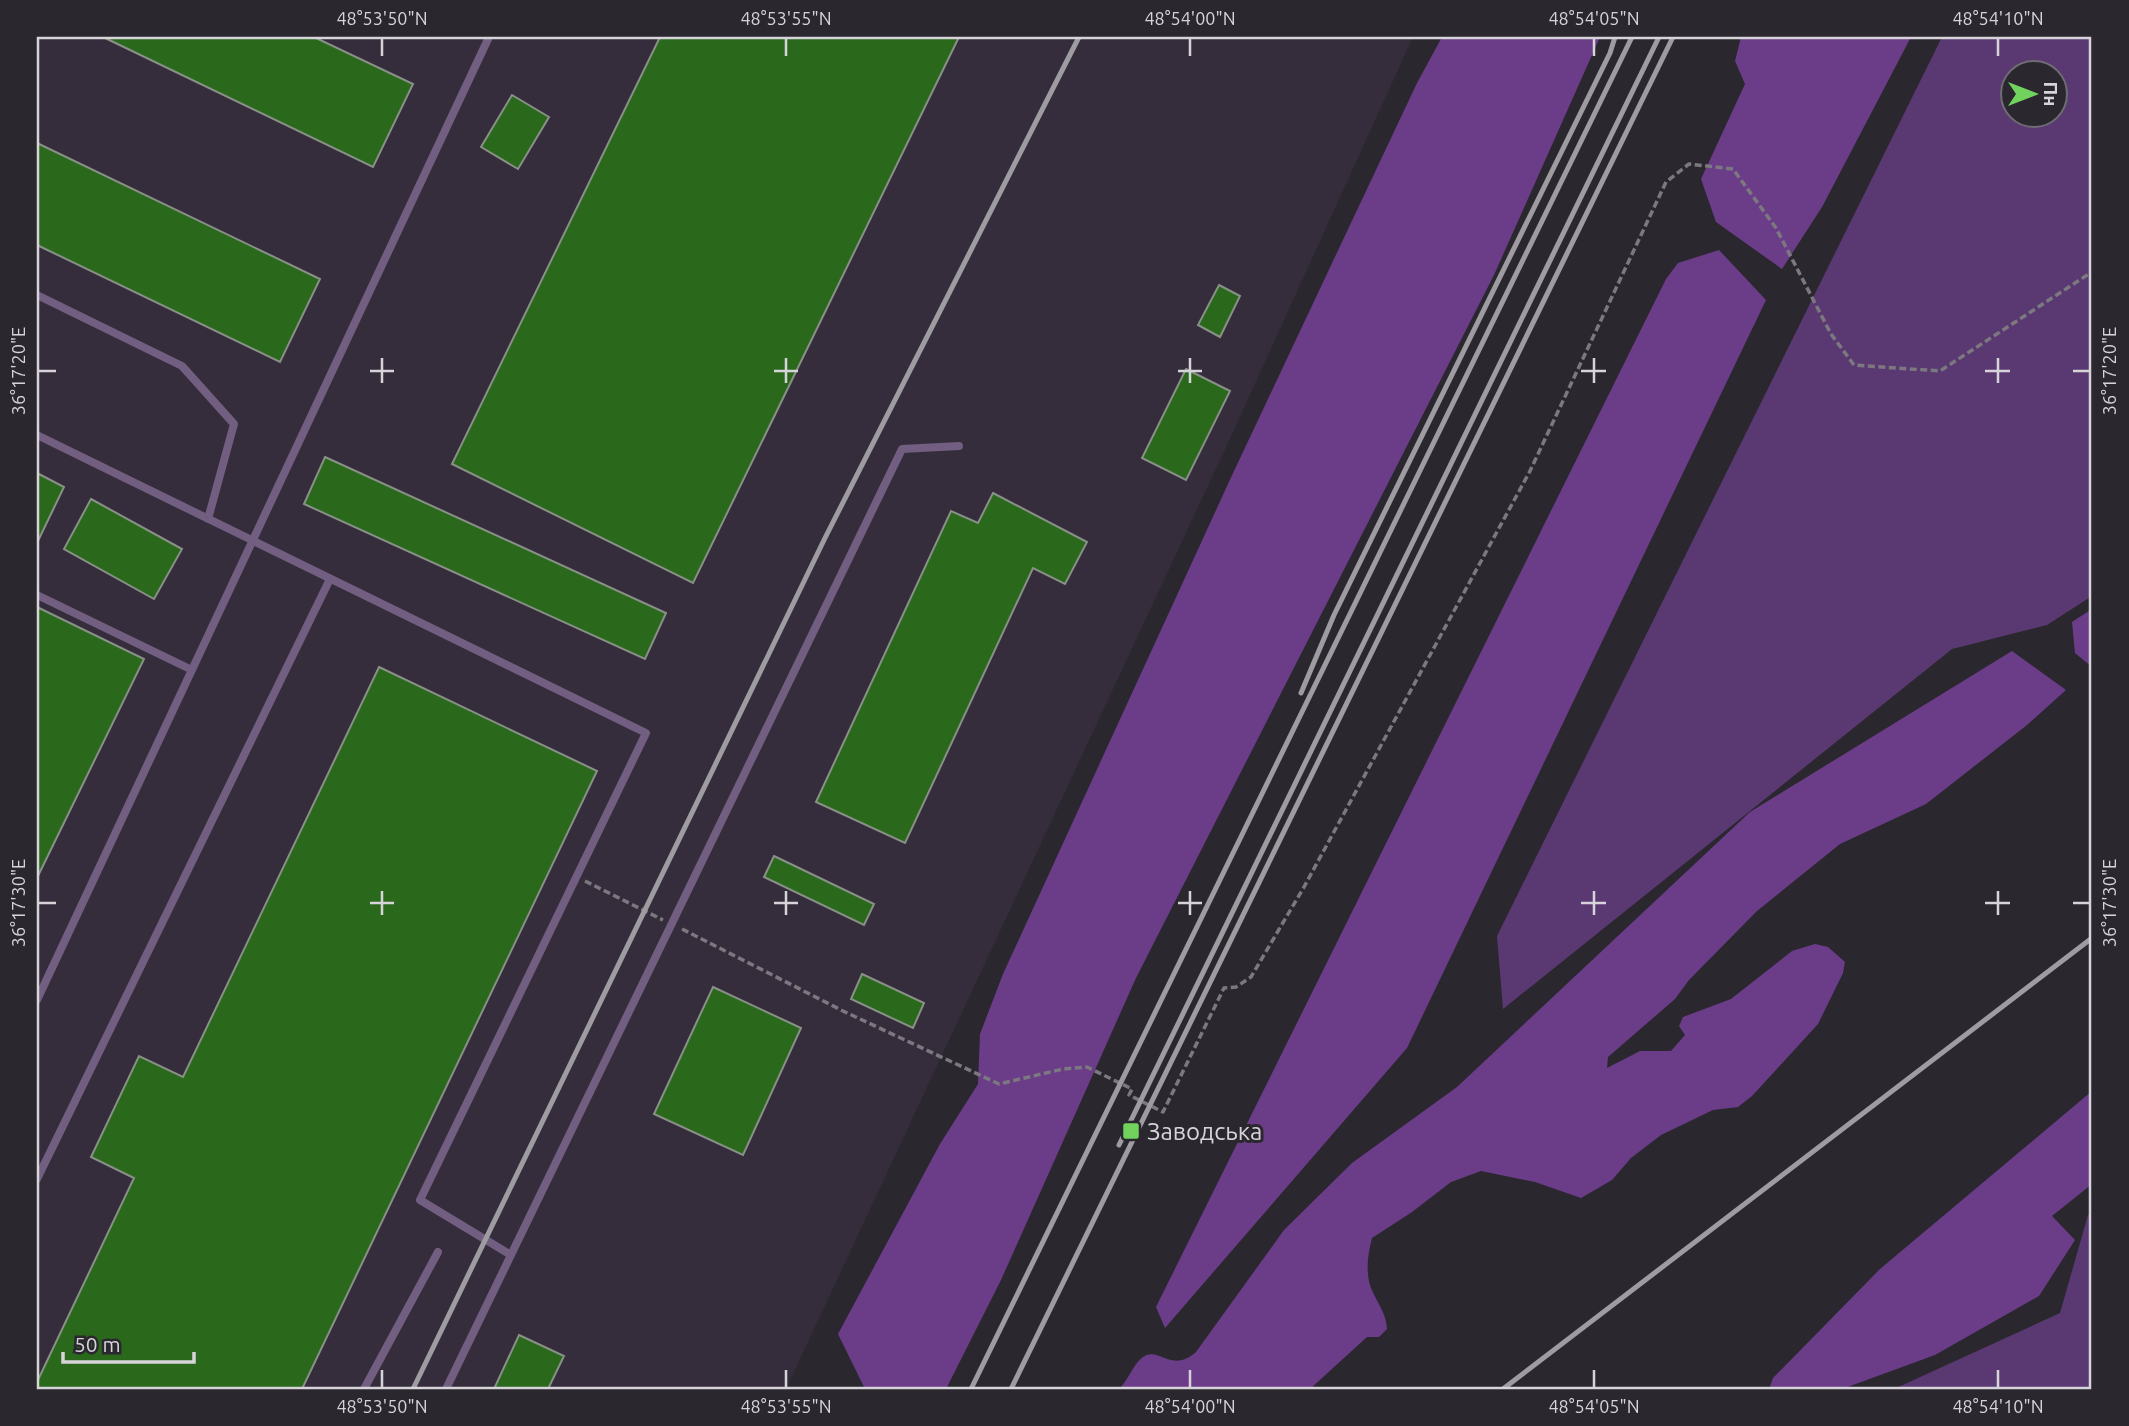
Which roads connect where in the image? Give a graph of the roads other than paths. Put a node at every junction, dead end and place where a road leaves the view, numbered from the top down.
1 (489, 37) edge
2 (37, 296) edge
3 (37, 435) edge
4 (959, 446) dead end
5 (208, 519) junction
6 (252, 541) junction
7 (330, 579) junction
8 (37, 595) edge
9 (192, 670) junction
10 (37, 1000) edge
11 (37, 1179) edge
12 (438, 1252) dead end
13 (511, 1255) junction
14 (364, 1389) edge
15 (446, 1389) edge

1 - 6 lane
2 - 5 lane
3 - 5 lane
4 - 13 lane
5 - 6 lane
6 - 7 lane
6 - 9 lane
7 - 11 lane
7 - 13 lane
8 - 9 lane
9 - 10 lane
12 - 14 lane
13 - 15 lane

